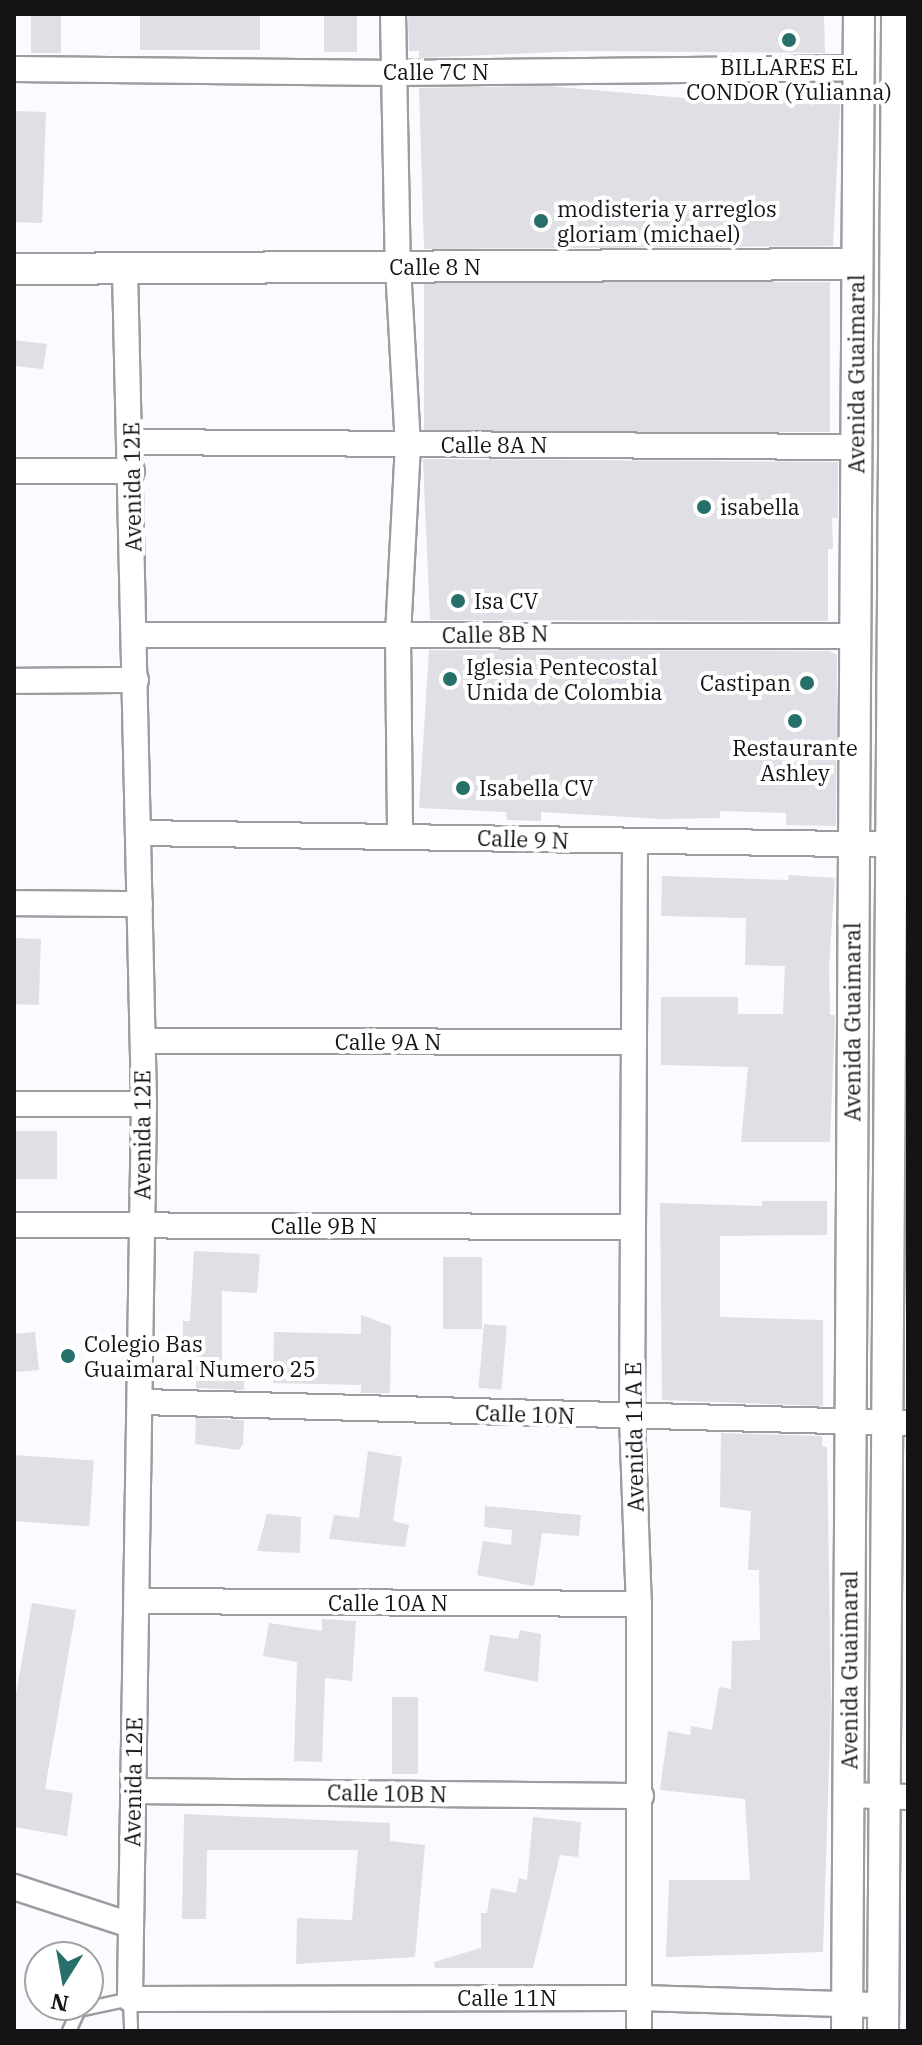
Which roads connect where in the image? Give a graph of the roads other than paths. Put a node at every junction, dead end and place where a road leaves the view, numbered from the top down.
1 (393, 14) edge
2 (859, 14) edge
3 (897, 14) edge
4 (859, 68) junction
5 (14, 69) edge
6 (394, 73) junction
7 (858, 227) junction
8 (902, 228) edge
9 (856, 264) junction
10 (398, 267) junction
11 (14, 269) edge
12 (125, 270) junction
13 (131, 442) junction
14 (408, 444) junction
15 (856, 447) junction
16 (14, 471) edge
17 (132, 471) junction
18 (135, 635) junction
19 (398, 636) junction
20 (855, 636) junction
21 (136, 680) junction
22 (14, 681) edge
23 (139, 833) junction
24 (400, 835) junction
25 (635, 843) junction
26 (853, 845) junction
27 (900, 845) edge
28 (14, 903) edge
29 (140, 904) junction
30 (143, 1041) junction
31 (634, 1042) junction
32 (14, 1104) edge
33 (144, 1104) junction
34 (14, 1225) edge
35 (142, 1226) junction
36 (633, 1227) junction
37 (142, 1402) junction
38 (632, 1417) junction
39 (850, 1423) junction
40 (898, 1423) edge
41 (137, 1601) junction
42 (639, 1604) junction
43 (133, 1791) junction
44 (848, 1795) junction
45 (641, 1796) junction
46 (896, 1796) edge
47 (14, 1887) edge
48 (130, 1925) junction
49 (640, 1998) junction
50 (130, 1999) junction
51 (847, 2018) edge
52 (883, 2018) edge
53 (69, 2031) edge
54 (131, 2031) edge
55 (639, 2031) edge

1 - 6 street
2 - 4 street, Avenida Guaimaral
3 - 8 street, Avenida Guaimaral
4 - 6 street, Calle 7C N
4 - 7 street, Avenida Guaimaral
5 - 6 street, Calle 7C N
6 - 10 street
7 - 8 street
7 - 9 street, Avenida Guaimaral
8 - 27 street, Avenida Guaimaral
9 - 10 street, Calle 8 N
9 - 15 street, Avenida Guaimaral
10 - 12 street, Calle 8 N
10 - 14 street
11 - 12 street, Calle 8 N
12 - 13 street, Avenida 12E
13 - 14 street, Calle 8A N
13 - 17 street, Avenida 12E
14 - 15 street, Calle 8A N
14 - 19 street
15 - 20 street, Avenida Guaimaral
16 - 17 street
17 - 18 street, Avenida 12E
18 - 19 street, Calle 8B N
18 - 21 street, Avenida 12E
19 - 20 street, Calle 8B N
19 - 24 street
20 - 26 street, Avenida Guaimaral
21 - 22 street
21 - 23 street, Avenida 12E
23 - 24 street, Calle 9 N
23 - 29 street, Avenida 12E
24 - 25 street, Calle 9 N
25 - 26 street, Calle 9 N
25 - 31 street, Avenida 11A E
26 - 27 street, Calle 9 N
26 - 39 street, Avenida Guaimaral
27 - 40 street, Avenida Guaimaral
28 - 29 street
29 - 30 street, Avenida 12E
30 - 31 street, Calle 9A N
30 - 33 street, Avenida 12E
31 - 36 street, Avenida 11A E
32 - 33 street
33 - 35 street, Avenida 12E
34 - 35 street, Calle 9B N
35 - 36 street, Calle 9B N
35 - 37 street, Avenida 12E
36 - 38 street, Avenida 11A E
37 - 38 street, Calle 10N
37 - 41 street, Avenida 12E
38 - 39 street, Calle 10N
38 - 42 street, Avenida 11A E
39 - 40 street, Calle 10N
39 - 44 street, Avenida Guaimaral
40 - 46 street, Avenida Guaimaral
41 - 42 street, Calle 10A N
41 - 43 street, Avenida 12E
42 - 45 street, Avenida 11A E
43 - 45 street, Calle 10B N
43 - 48 street, Avenida 12E
44 - 46 street
44 - 51 street, Avenida Guaimaral
45 - 49 street, Avenida 11A E
46 - 52 street, Avenida Guaimaral
47 - 48 street
48 - 50 street, Avenida 12E
49 - 50 street, Calle 11N
49 - 51 street, Calle 11N
49 - 55 street, Avenida 11A E
50 - 53 lane
50 - 54 lane
51 - 52 street, Calle 11N

